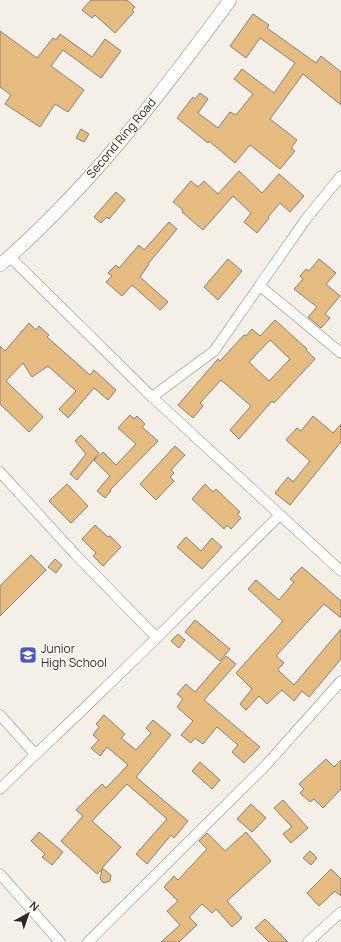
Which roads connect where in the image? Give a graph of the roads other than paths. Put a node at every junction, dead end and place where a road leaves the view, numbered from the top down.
1 (230, 0) edge
2 (339, 182) edge
3 (5, 261) edge
4 (260, 286) junction
5 (341, 353) edge
6 (152, 397) junction
7 (0, 472) edge
8 (280, 515) junction
9 (341, 571) edge
10 (157, 638) junction
11 (341, 681) edge
12 (0, 715) edge
13 (35, 754) junction
14 (0, 789) edge
15 (0, 874) edge
16 (341, 912) edge
17 (60, 942) edge
18 (88, 942) edge
19 (308, 942) edge

1 - 3 street, Second Ring Road
2 - 4 street
3 - 6 street
4 - 5 street
4 - 6 street
6 - 8 street
7 - 10 street
8 - 9 street
8 - 10 street
10 - 13 street
11 - 18 street
12 - 13 street
13 - 14 street
15 - 17 street
16 - 19 street

